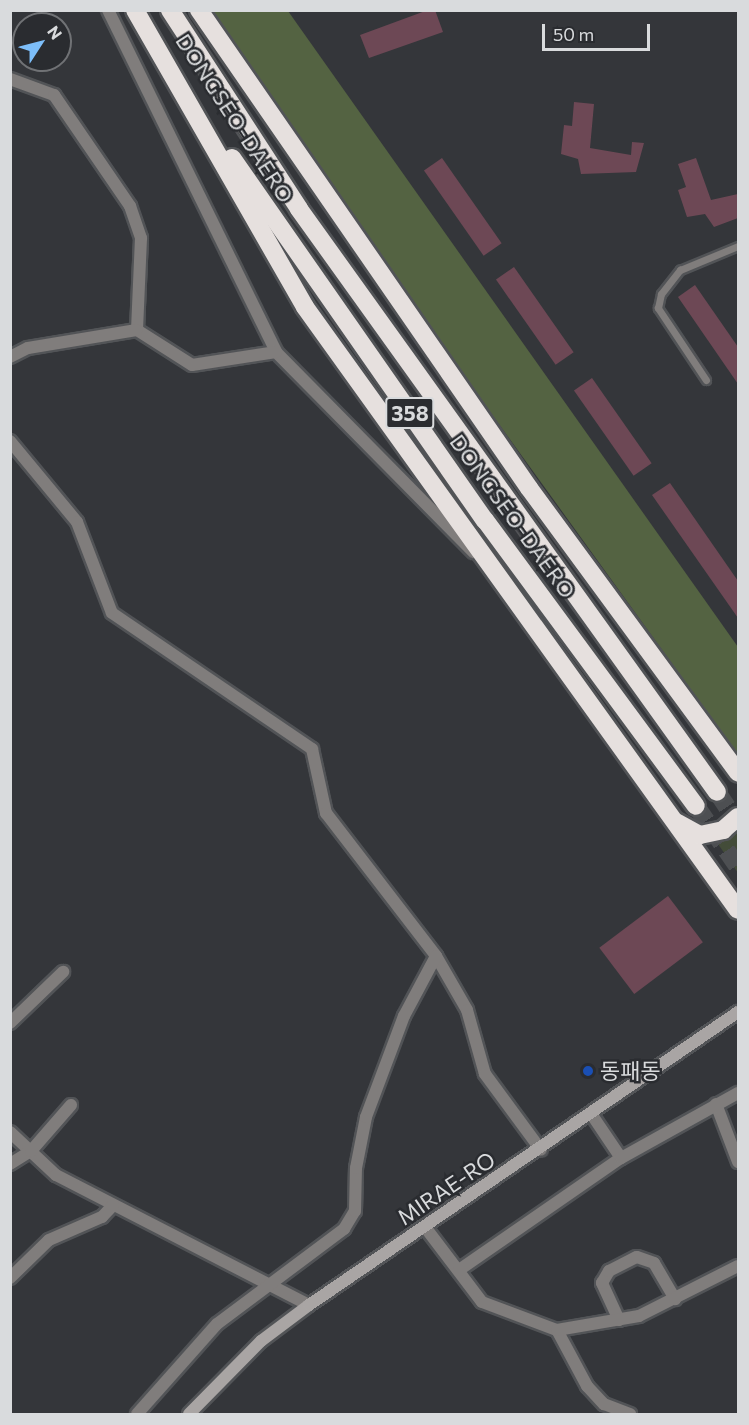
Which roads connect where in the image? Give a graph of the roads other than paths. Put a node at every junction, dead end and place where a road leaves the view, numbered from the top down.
1 (108, 10) edge
2 (136, 10) edge
3 (170, 10) edge
4 (199, 10) edge
5 (10, 79) edge
6 (738, 246) edge
7 (137, 330) junction
8 (276, 352) junction
9 (10, 357) edge
10 (706, 380) dead end
11 (10, 441) edge
12 (492, 572) junction
13 (738, 773) edge
14 (717, 792) tunnel mouth
15 (696, 806) tunnel mouth
16 (738, 817) edge
17 (674, 821) junction
18 (738, 910) edge
19 (436, 956) junction
20 (63, 972) dead end
21 (738, 1012) edge
22 (10, 1023) edge
23 (738, 1093) edge
24 (716, 1104) junction
25 (71, 1105) dead end
26 (592, 1115) junction
27 (10, 1132) edge
28 (541, 1150) junction
29 (31, 1151) junction
30 (621, 1158) junction
31 (738, 1162) edge
32 (10, 1164) edge
33 (113, 1205) junction
34 (425, 1227) junction
35 (738, 1266) edge
36 (459, 1270) junction
37 (10, 1278) edge
38 (266, 1286) junction
39 (675, 1299) junction
40 (309, 1305) junction
41 (619, 1320) junction
42 (557, 1330) junction
43 (137, 1414) edge
44 (189, 1414) edge
45 (630, 1414) edge

1 - 8 street
2 - 12 highway
2 - 15 highway, DONGSEO-DAERO / 358
3 - 14 highway, DONGSEO-DAERO / 358
4 - 13 highway
5 - 7 street
6 - 10 lane
7 - 8 street
7 - 9 street
8 - 12 street
11 - 19 street
12 - 17 highway
16 - 17 highway
17 - 18 highway
19 - 28 street
19 - 38 street
20 - 22 street
21 - 26 main road, MIRAE-RO
23 - 24 street
24 - 30 street
24 - 31 street
25 - 29 street
26 - 28 main road, MIRAE-RO
26 - 30 street
27 - 29 street
28 - 34 main road, MIRAE-RO
29 - 32 street
29 - 33 street
30 - 36 street
33 - 37 street
33 - 38 street
34 - 36 street
34 - 40 main road, MIRAE-RO
35 - 39 street
36 - 42 street
38 - 40 street
38 - 43 street
39 - 41 street
39 - 41 street
40 - 44 main road, MIRAE-RO
41 - 42 street
42 - 45 street

